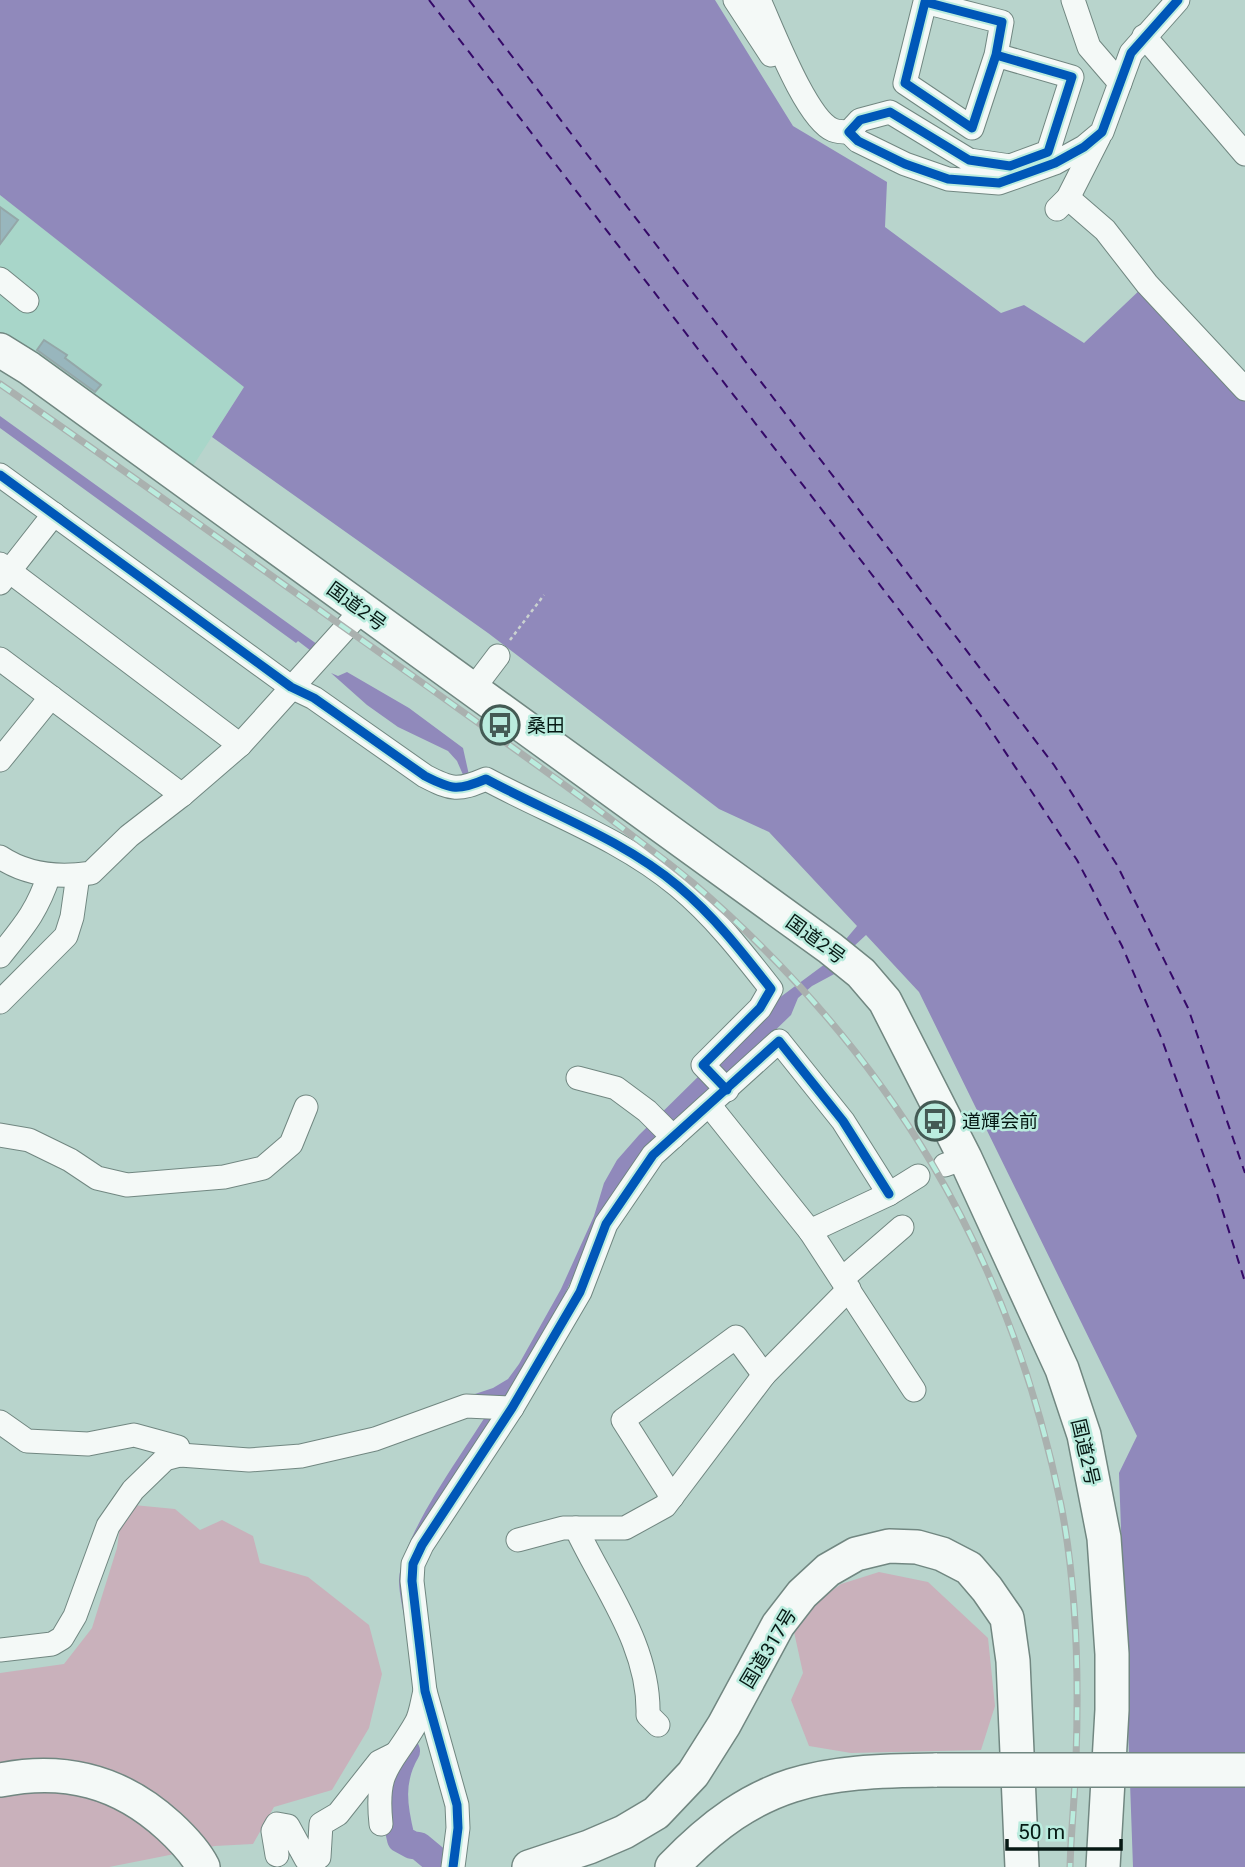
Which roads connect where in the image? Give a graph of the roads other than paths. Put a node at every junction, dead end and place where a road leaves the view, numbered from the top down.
1 (735, 0) edge
2 (758, 0) edge
3 (1073, 0) edge
4 (1178, 0) edge
5 (1144, 36) junction
6 (996, 55) junction
7 (793, 74) junction
8 (1120, 83) junction
9 (849, 132) junction
10 (1102, 132) junction
11 (1245, 154) edge
12 (0, 279) edge
13 (27, 301) dead end
14 (0, 350) edge
15 (1245, 388) edge
16 (0, 475) edge
17 (54, 514) junction
18 (3, 573) edge
19 (362, 610) junction
20 (498, 656) road end
21 (0, 659) edge
22 (291, 687) junction
23 (473, 689) junction
24 (51, 697) junction
25 (240, 745) junction
26 (0, 760) edge
27 (182, 795) junction
28 (0, 857) edge
29 (78, 874) junction
30 (49, 875) junction
31 (0, 956) edge
32 (0, 1002) edge
33 (578, 1078) dead end
34 (727, 1090) junction
35 (710, 1106) junction
36 (306, 1107) dead end
37 (0, 1135) edge
38 (673, 1137) junction
39 (918, 1175) dead end
40 (889, 1194) junction
41 (901, 1227) dead end
42 (810, 1231) junction
43 (845, 1284) junction
44 (764, 1375) junction
45 (914, 1390) dead end
46 (501, 1408) junction
47 (0, 1422) edge
48 (180, 1455) junction
49 (672, 1497) junction
50 (576, 1528) junction
51 (518, 1540) dead end
52 (0, 1650) edge
53 (425, 1691) junction
54 (658, 1725) dead end
55 (395, 1754) junction
56 (1245, 1770) edge
57 (0, 1780) edge
58 (381, 1824) dead end
59 (277, 1855) dead end
60 (1021, 1861) edge
61 (203, 1867) edge
62 (453, 1867) edge
63 (529, 1867) edge
64 (672, 1867) edge
65 (1102, 1867) edge

1 - 7 street
2 - 7 street
3 - 8 street
4 - 5 street
5 - 8 street
5 - 11 street
6 - 6 street
6 - 9 street
7 - 9 street
8 - 10 street
9 - 10 street
10 - 15 street
12 - 13 street
14 - 19 highway, 国道2号
16 - 17 street
17 - 18 street
17 - 22 street
18 - 25 street
19 - 22 street
19 - 23 highway, 国道2号
20 - 23 street
21 - 24 street
22 - 25 street
22 - 34 street
23 - 65 highway, 国道2号
24 - 26 street
24 - 27 street
25 - 27 street
27 - 29 street
28 - 30 street
29 - 30 street
29 - 32 street
30 - 31 street
33 - 38 street
34 - 35 street
34 - 40 street
35 - 38 street
35 - 42 street
36 - 37 street
38 - 46 street
39 - 40 street
40 - 42 street
41 - 43 street
42 - 43 street
43 - 44 street
43 - 45 street
44 - 49 street
44 - 49 street
46 - 48 street
46 - 53 street
47 - 48 street
48 - 52 street
49 - 50 street
50 - 51 street
50 - 54 street
53 - 55 street
53 - 62 street
55 - 58 street
55 - 59 street
56 - 64 highway, bridge
57 - 61 highway
60 - 63 highway, 国道317号

